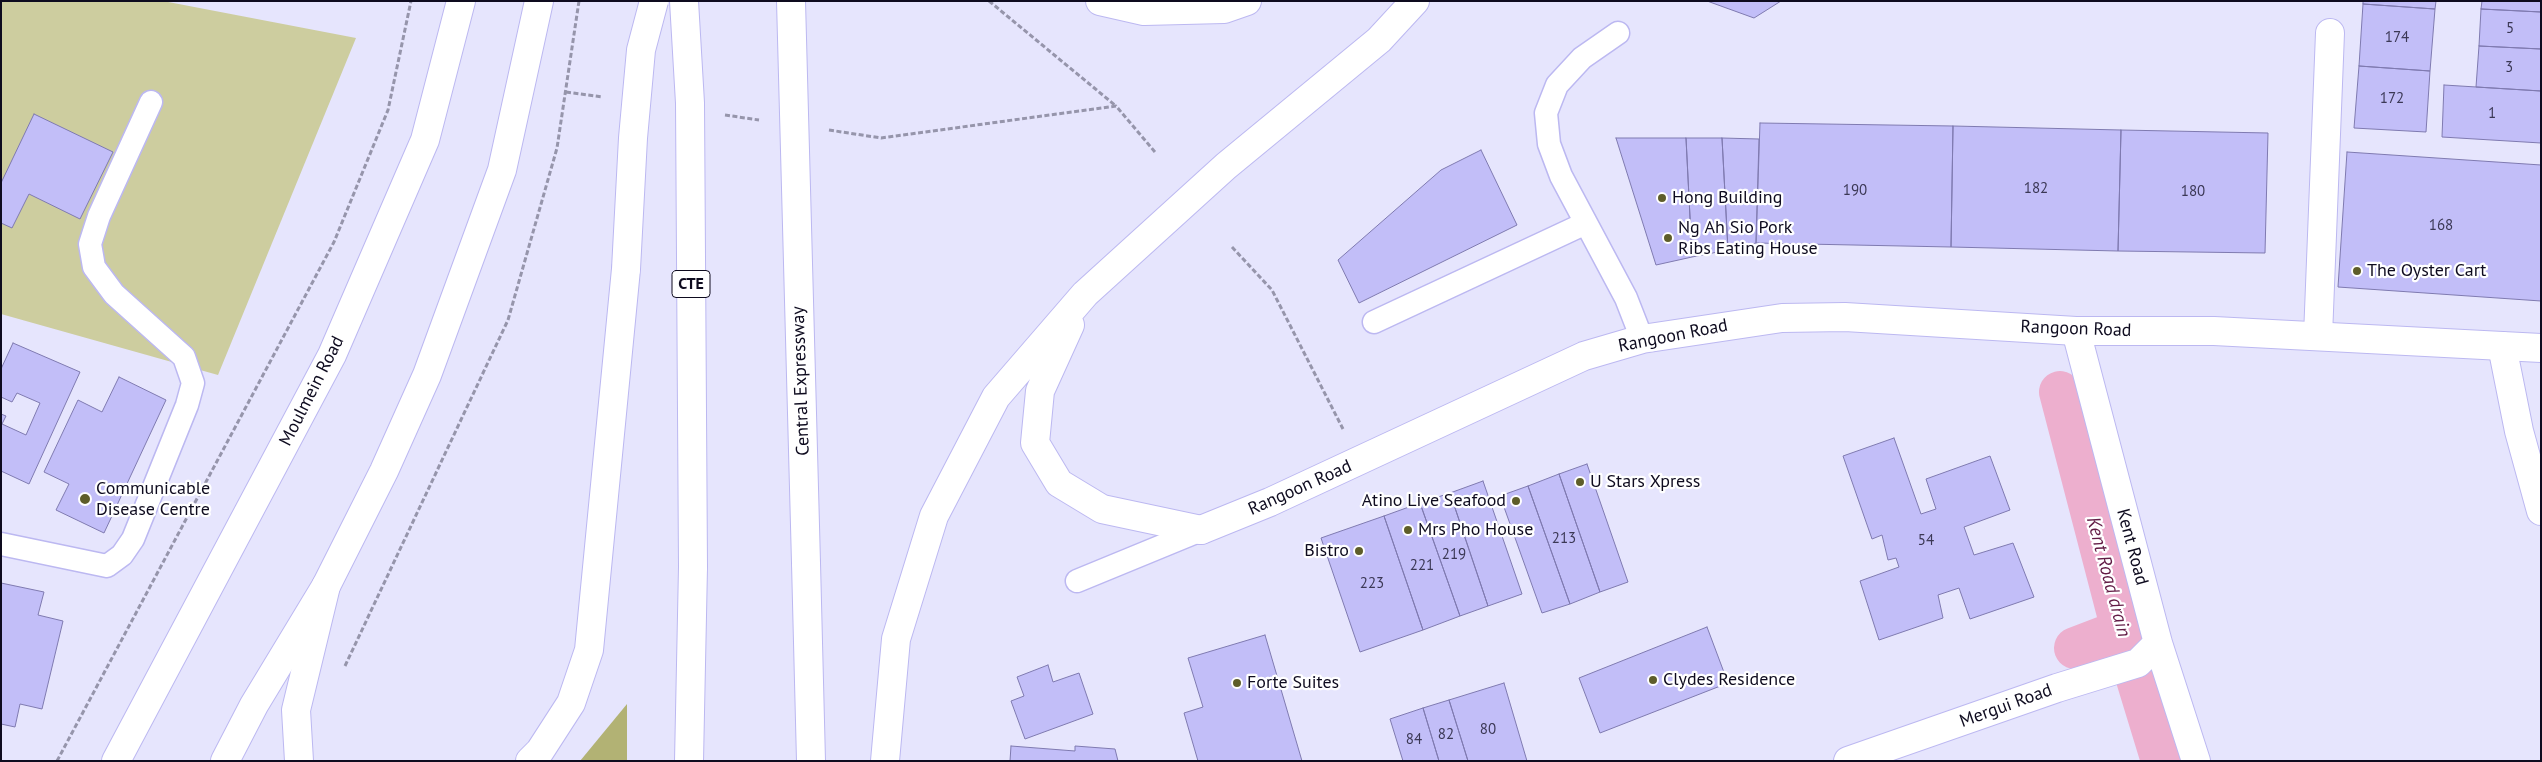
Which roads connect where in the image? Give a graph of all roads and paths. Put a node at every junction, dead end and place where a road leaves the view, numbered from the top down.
1 (411, 1) edge
2 (461, 1) edge
3 (540, 1) edge
4 (579, 1) edge
5 (654, 1) edge
6 (684, 1) edge
7 (791, 1) edge
8 (989, 1) edge
9 (1100, 1) edge
10 (1247, 1) edge
11 (1415, 1) edge
12 (1618, 33) dead end
13 (2330, 33) dead end
14 (151, 102) dead end
15 (1116, 106) junction
16 (881, 138) dead end
17 (1155, 152) dead end
18 (1586, 223) junction
19 (1232, 248) dead end
20 (1085, 294) junction
21 (1374, 322) dead end
22 (2076, 331) junction
23 (2318, 336) junction
24 (1642, 339) junction
25 (2502, 346) junction
26 (2541, 348) edge
27 (1359, 461) junction
28 (2541, 511) edge
29 (1201, 530) junction
30 (1, 544) edge
31 (1077, 581) dead end
32 (326, 586) junction
33 (2158, 643) junction
34 (343, 670) dead end
35 (57, 761) edge
36 (116, 761) edge
37 (225, 761) edge
38 (299, 761) edge
39 (530, 761) edge
40 (689, 761) edge
41 (811, 761) edge
42 (885, 761) edge
43 (1848, 761) edge
44 (2196, 761) edge

1 - 35 path
2 - 36 main road, Moulmein Road
3 - 32 main road
4 - 34 path
5 - 39 main road, bridge
6 - 40 main road, CTE, bridge
7 - 41 main road, Central Expressway, bridge
8 - 15 path
9 - 10 main road
11 - 20 main road
12 - 18 lane
13 - 23 main road
14 - 30 lane
15 - 16 path
15 - 17 path
18 - 21 lane
18 - 24 lane
19 - 27 path
20 - 29 main road
20 - 42 main road
22 - 23 main road, Rangoon Road
22 - 24 main road, Rangoon Road
22 - 33 main road, Kent Road
23 - 25 main road, Rangoon Road
24 - 27 main road, Rangoon Road
25 - 26 main road, Rangoon Road
25 - 28 main road
27 - 29 main road, Rangoon Road
29 - 31 lane, Rangoon Road
32 - 37 main road
32 - 38 main road
33 - 43 main road, Mergui Road
33 - 44 main road, Kent Road

